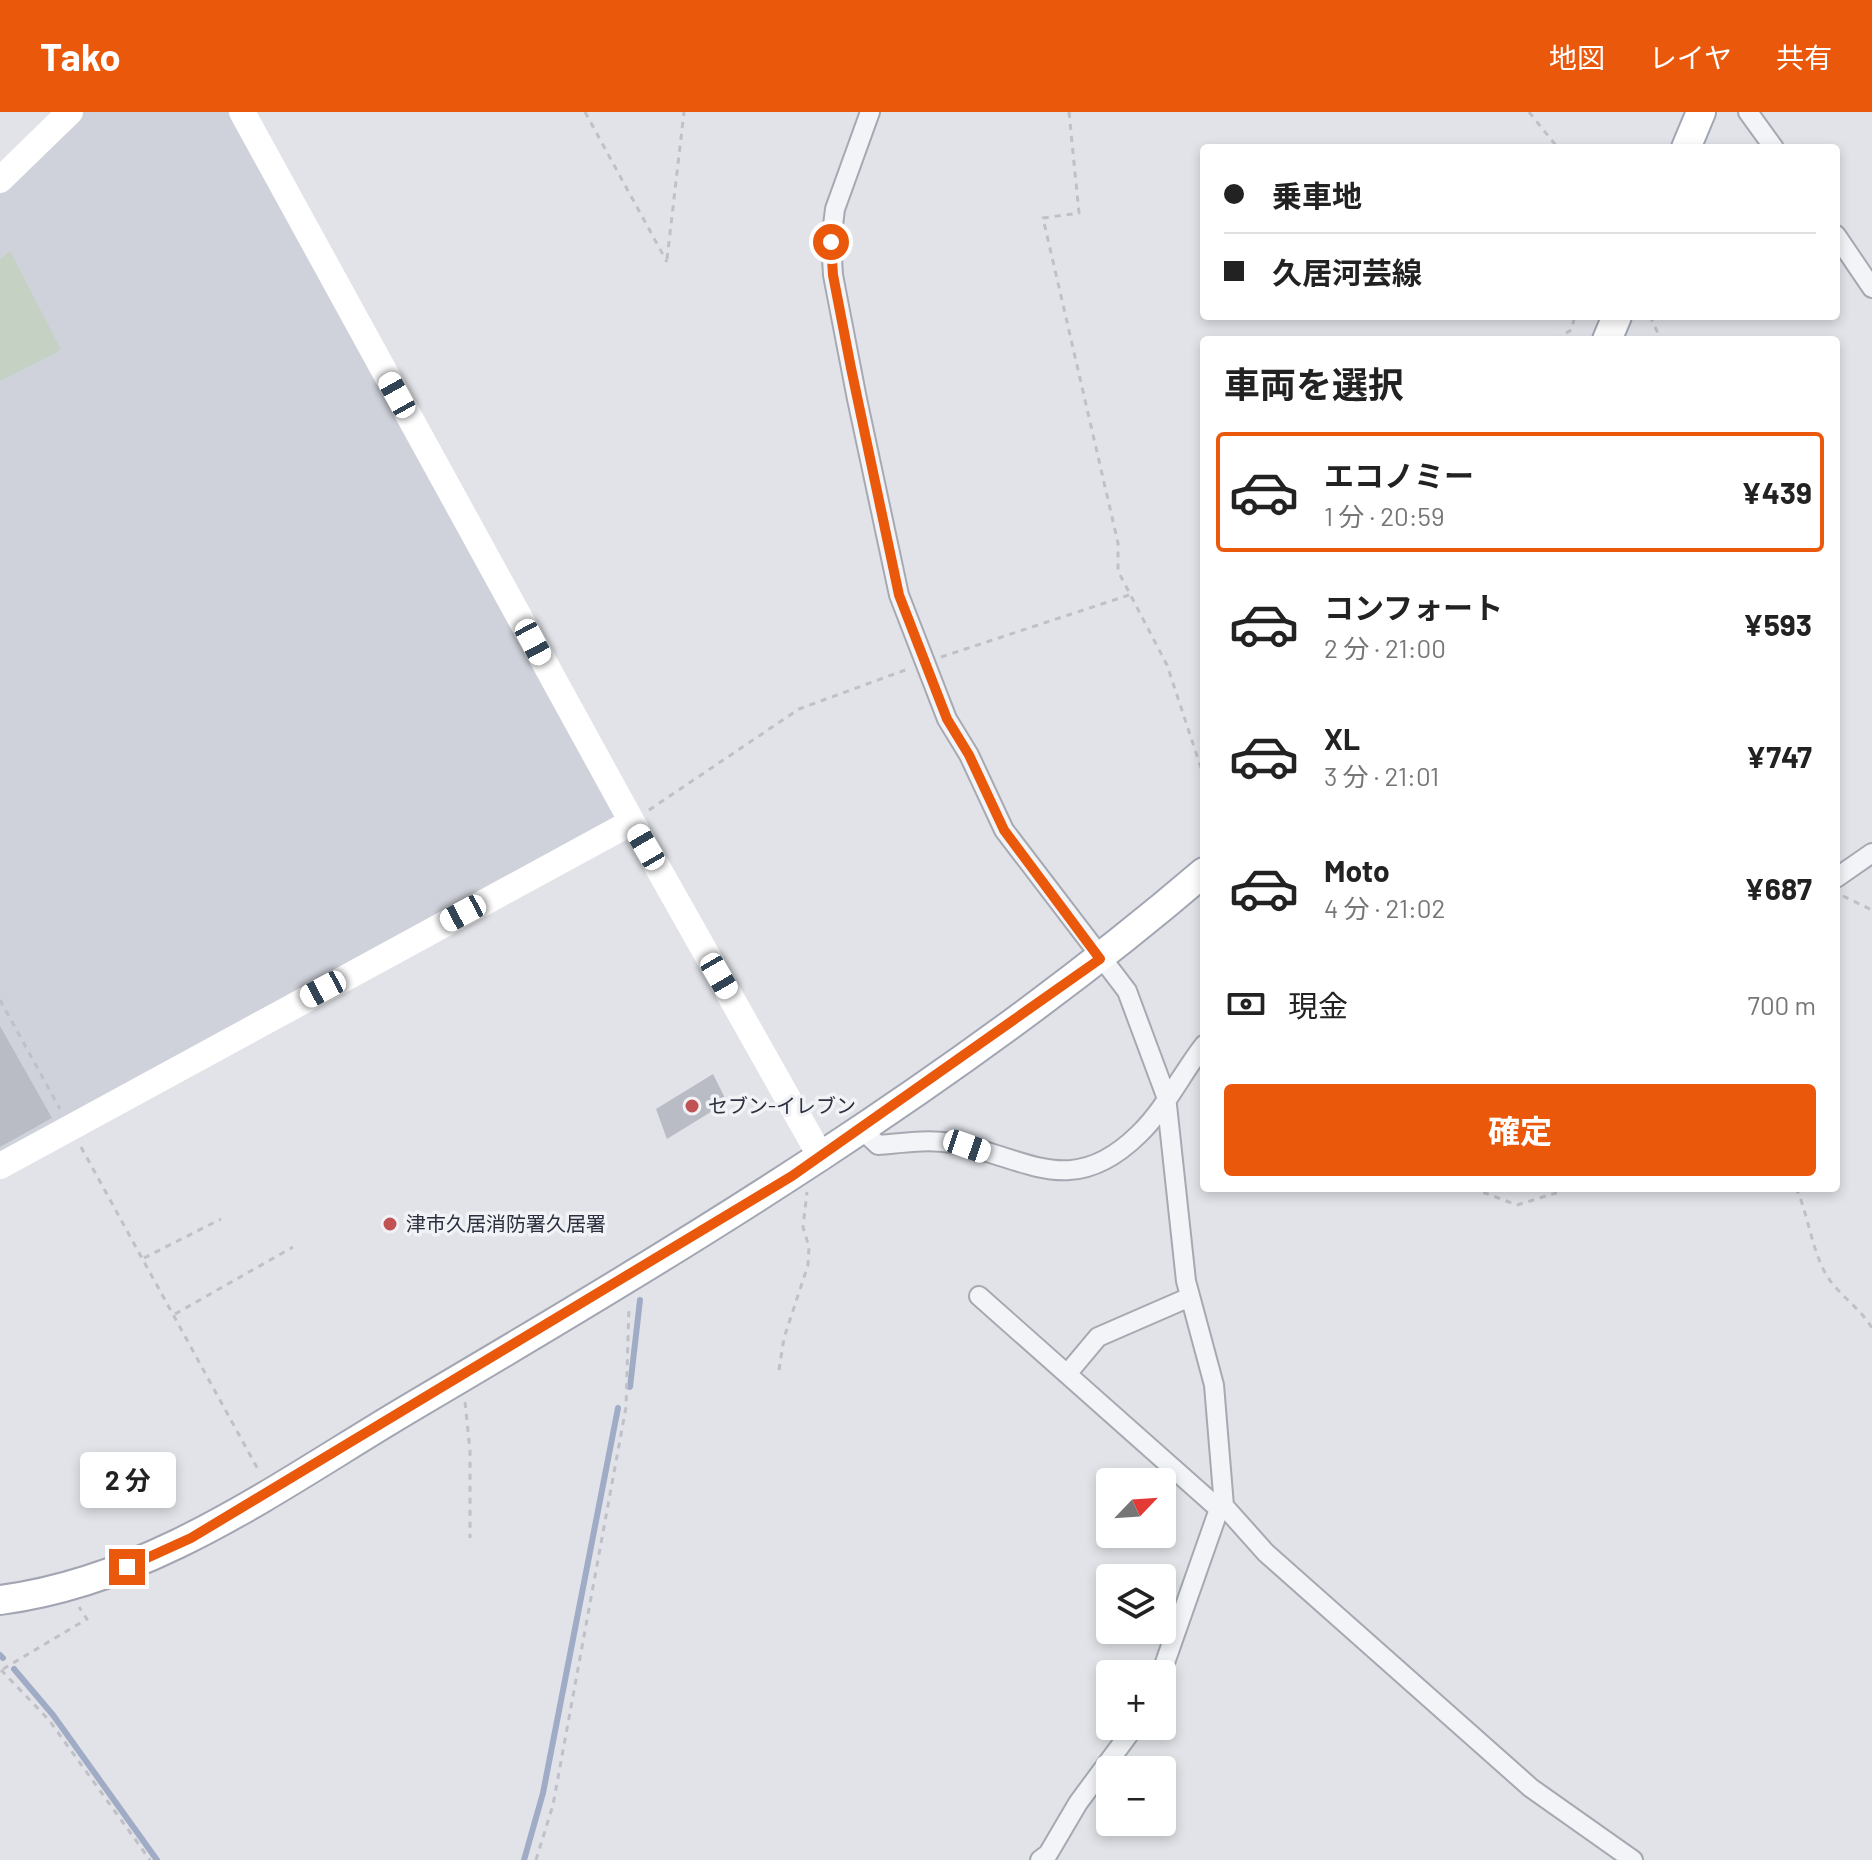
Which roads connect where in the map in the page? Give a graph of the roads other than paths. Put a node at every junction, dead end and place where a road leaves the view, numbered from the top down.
1 (70, 112) edge
2 (242, 112) edge
3 (870, 112) edge
4 (1701, 112) edge
5 (1748, 112) edge
6 (1688, 144) edge
7 (1771, 144) edge
8 (0, 180) edge
9 (1840, 241) edge
10 (1872, 288) edge
11 (632, 822) junction
12 (1872, 853) edge
13 (1200, 875) edge
14 (1840, 875) edge
15 (1100, 959) junction
16 (1200, 1050) edge
17 (1166, 1096) junction
18 (861, 1129) junction
19 (812, 1163) junction
20 (0, 1166) edge
21 (979, 1296) dead end
22 (1190, 1297) junction
23 (1067, 1374) junction
24 (1221, 1508) junction
25 (0, 1600) edge
26 (1166, 1660) edge
27 (1125, 1740) edge
28 (1040, 1860) edge
29 (1633, 1860) edge

1 - 8 street
2 - 11 street
3 - 15 street
4 - 6 main road
5 - 7 street
9 - 10 street
11 - 19 street
11 - 20 street
12 - 14 street
13 - 15 main road
15 - 17 street
15 - 18 main road
16 - 17 street
17 - 18 street
17 - 22 street
18 - 19 main road
19 - 25 main road
21 - 23 street
22 - 23 street
22 - 24 street
23 - 24 street
24 - 26 street
24 - 29 street
27 - 28 street

